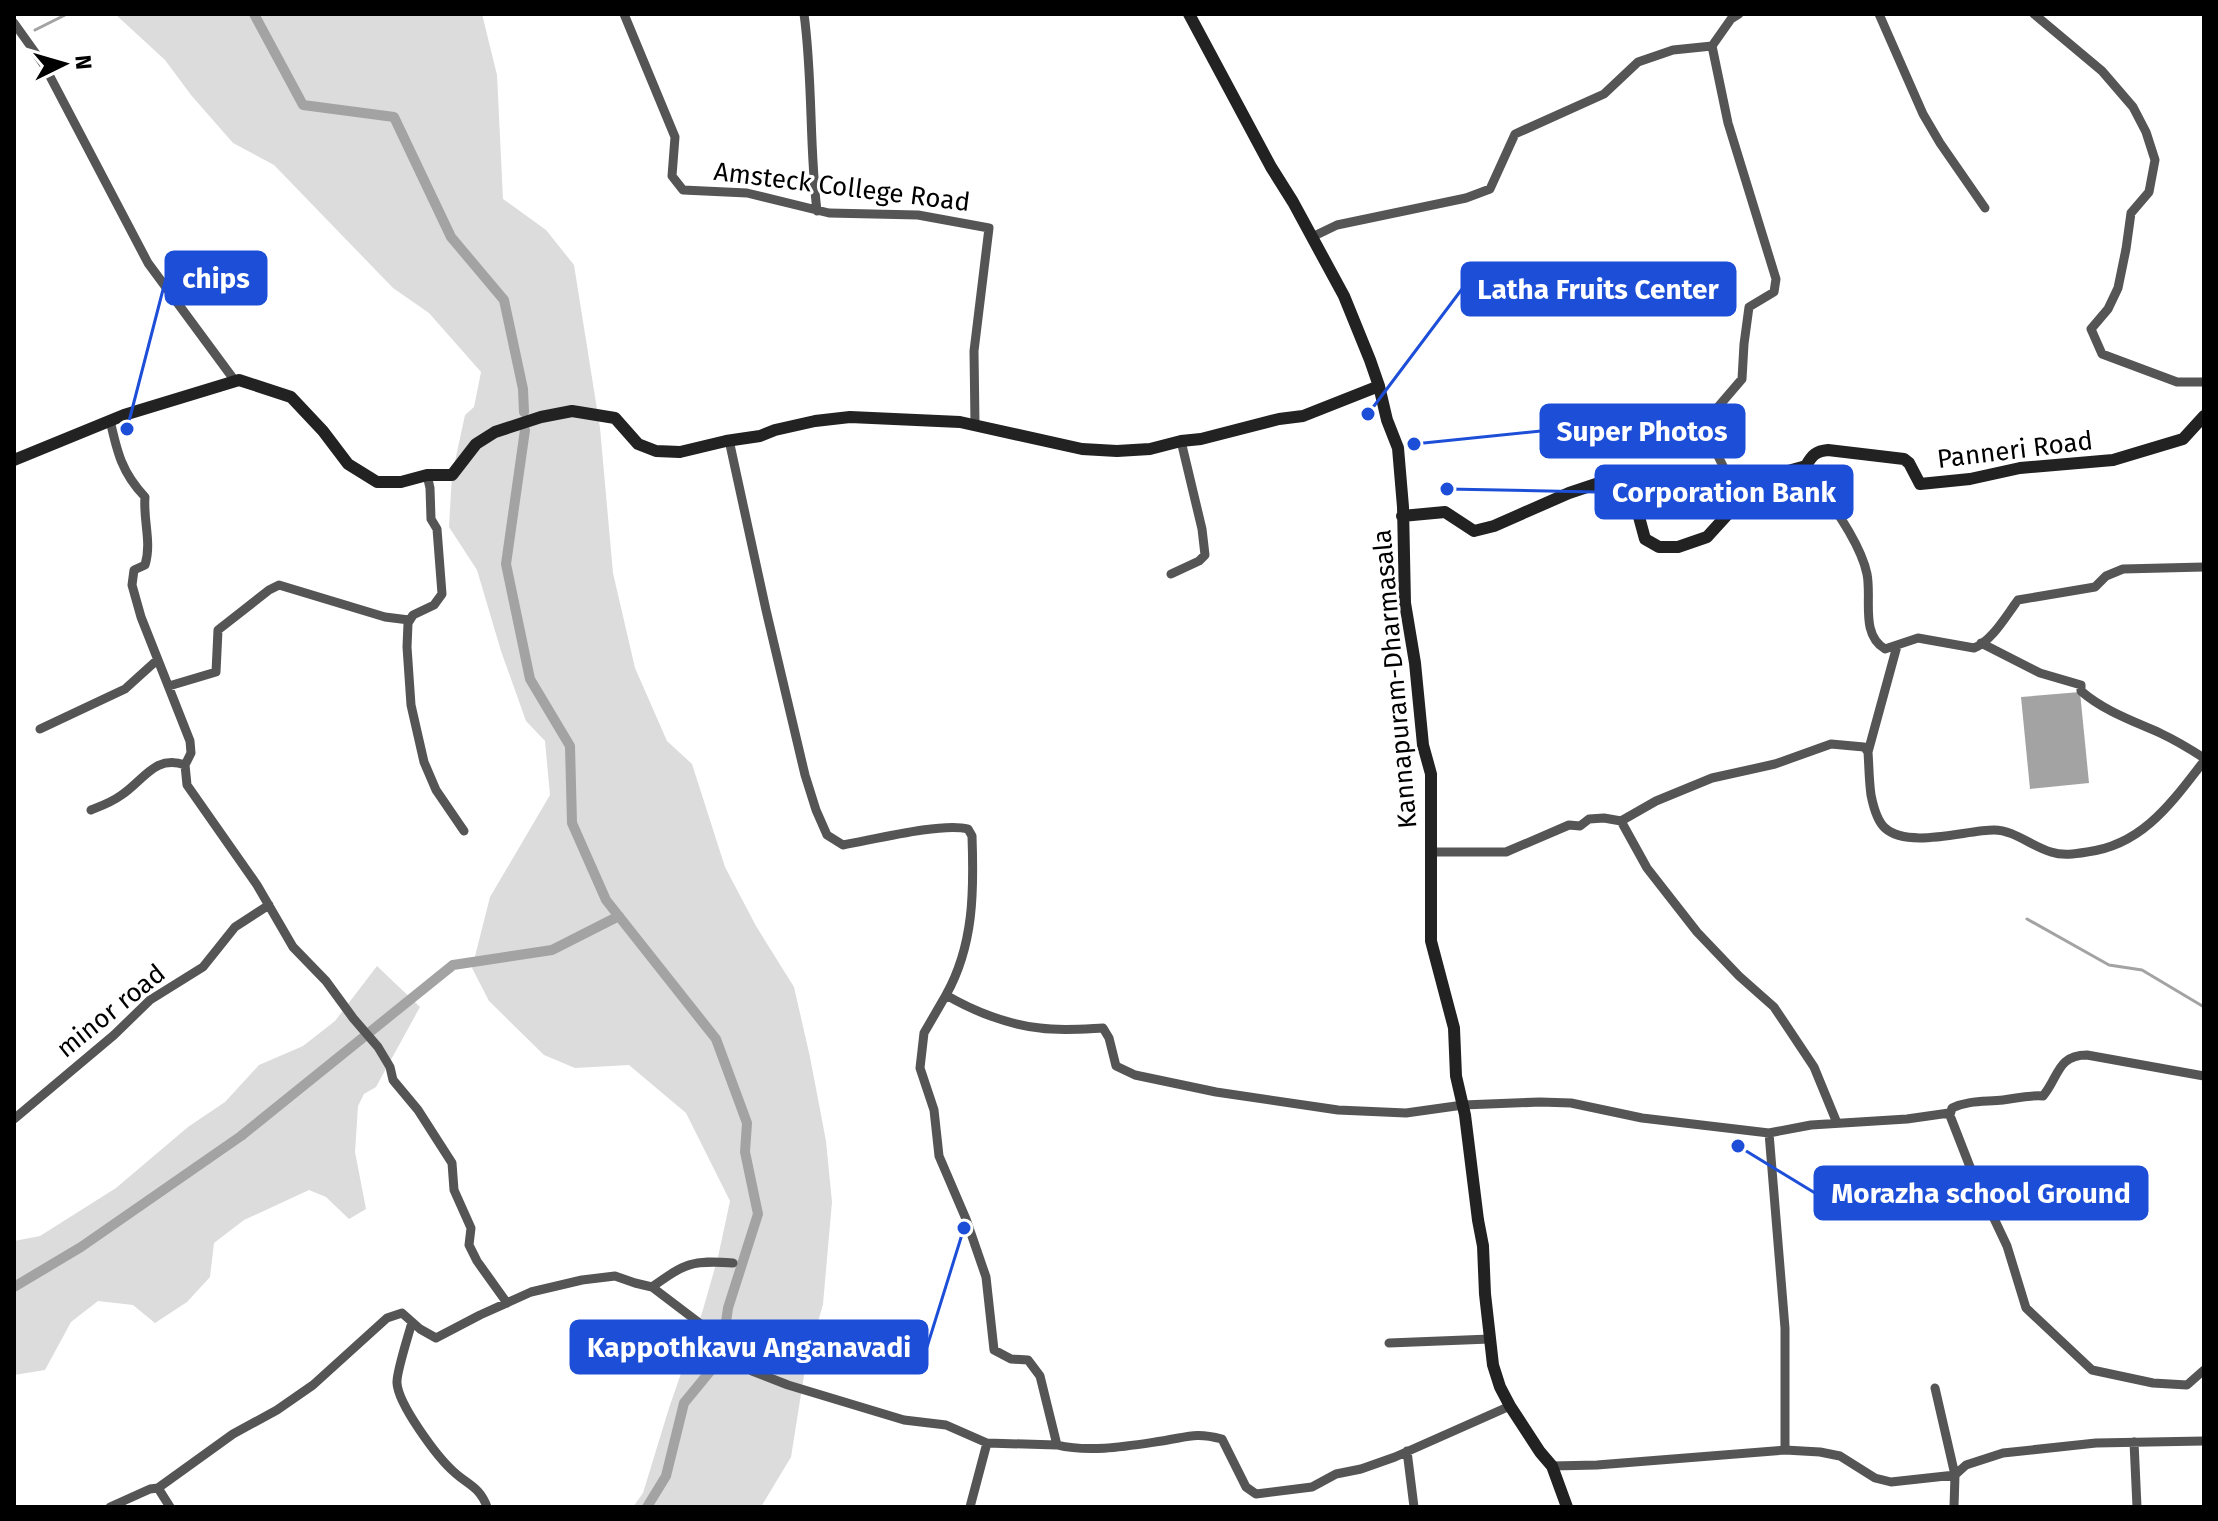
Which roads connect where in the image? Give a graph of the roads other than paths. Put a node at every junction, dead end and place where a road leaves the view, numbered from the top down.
1 (624, 14) edge
2 (804, 14) edge
3 (1189, 14) edge
4 (1739, 14) edge
5 (1879, 14) edge
6 (2034, 14) edge
7 (14, 23) edge
8 (1712, 46) junction
9 (1985, 208) dead end
10 (817, 211) junction
11 (1312, 237) junction
12 (237, 380) junction
13 (2204, 382) edge
14 (1379, 386) junction
15 (2204, 416) edge
16 (110, 420) junction
17 (975, 424) junction
18 (729, 440) junction
19 (1181, 441) junction
20 (14, 460) edge
21 (1806, 466) junction
22 (427, 475) junction
23 (1742, 498) junction
24 (1402, 516) junction
25 (2204, 567) edge
26 (1171, 574) dead end
27 (409, 620) junction
28 (1981, 643) junction
29 (1897, 646) junction
30 (156, 661) junction
31 (169, 686) junction
32 (40, 729) dead end
33 (1868, 752) junction
34 (2204, 759) edge
35 (185, 765) junction
36 (91, 810) dead end
37 (1621, 821) junction
38 (464, 831) dead end
39 (1432, 852) junction
40 (269, 905) junction
41 (946, 995) junction
42 (2204, 1076) edge
43 (1463, 1105) junction
44 (1950, 1115) junction
45 (14, 1119) edge
46 (1837, 1123) junction
47 (1769, 1133) junction
48 (733, 1263) dead end
49 (652, 1287) junction
50 (507, 1303) junction
51 (412, 1322) junction
52 (1490, 1339) junction
53 (1389, 1343) dead end
54 (2204, 1370) edge
55 (1935, 1388) dead end
56 (1510, 1406) junction
57 (2204, 1441) edge
58 (2134, 1442) junction
59 (987, 1443) junction
60 (1057, 1445) junction
61 (1785, 1450) junction
62 (1407, 1451) junction
63 (1552, 1466) junction
64 (1955, 1475) junction
65 (158, 1488) junction
66 (110, 1507) edge
67 (170, 1507) edge
68 (487, 1507) edge
69 (970, 1507) edge
70 (1414, 1507) edge
71 (1567, 1507) edge
72 (1954, 1507) edge
73 (2137, 1507) edge

1 - 10 street, Amsteck College Road
2 - 10 street
3 - 11 main road, Kannapuram-Dharmasala
4 - 8 street
5 - 9 street
6 - 13 street
7 - 12 street
8 - 11 street
8 - 23 street
10 - 17 street, Amsteck College Road
11 - 14 main road, Kannapuram-Dharmasala
12 - 16 main road
12 - 22 main road
14 - 19 main road
14 - 24 main road, Kannapuram-Dharmasala
15 - 21 main road, Panneri Road
16 - 20 main road
16 - 30 street
17 - 18 main road
17 - 19 main road
18 - 22 main road
18 - 41 street
19 - 26 street
21 - 23 main road, Panneri Road
21 - 29 street
22 - 27 street
23 - 24 main road, Panneri Road
24 - 39 main road, Kannapuram-Dharmasala
25 - 28 street
27 - 31 street
27 - 38 street
28 - 29 street
28 - 34 street
29 - 33 street
30 - 31 street
30 - 32 street
31 - 35 street
33 - 34 street
33 - 37 street
35 - 36 street
35 - 40 street
37 - 39 street
37 - 46 street
39 - 43 main road, Kannapuram-Dharmasala
40 - 45 street, minor road
40 - 50 street
41 - 43 street
41 - 60 street
42 - 44 street
43 - 47 street
43 - 52 main road, Kannapuram-Dharmasala
44 - 46 street
44 - 54 street
46 - 47 street
47 - 61 street
48 - 49 street
49 - 50 street
49 - 59 street
50 - 51 street
51 - 65 street
51 - 68 street
52 - 53 street
52 - 56 main road, Kannapuram-Dharmasala
55 - 64 street
56 - 62 street
56 - 63 main road, Kannapuram-Dharmasala
57 - 58 street
58 - 64 street
58 - 73 street
59 - 60 street
59 - 69 street
60 - 62 street
61 - 63 street
61 - 64 street
62 - 70 street
63 - 71 main road, Kannapuram-Dharmasala
64 - 72 street
65 - 66 street
65 - 67 street

